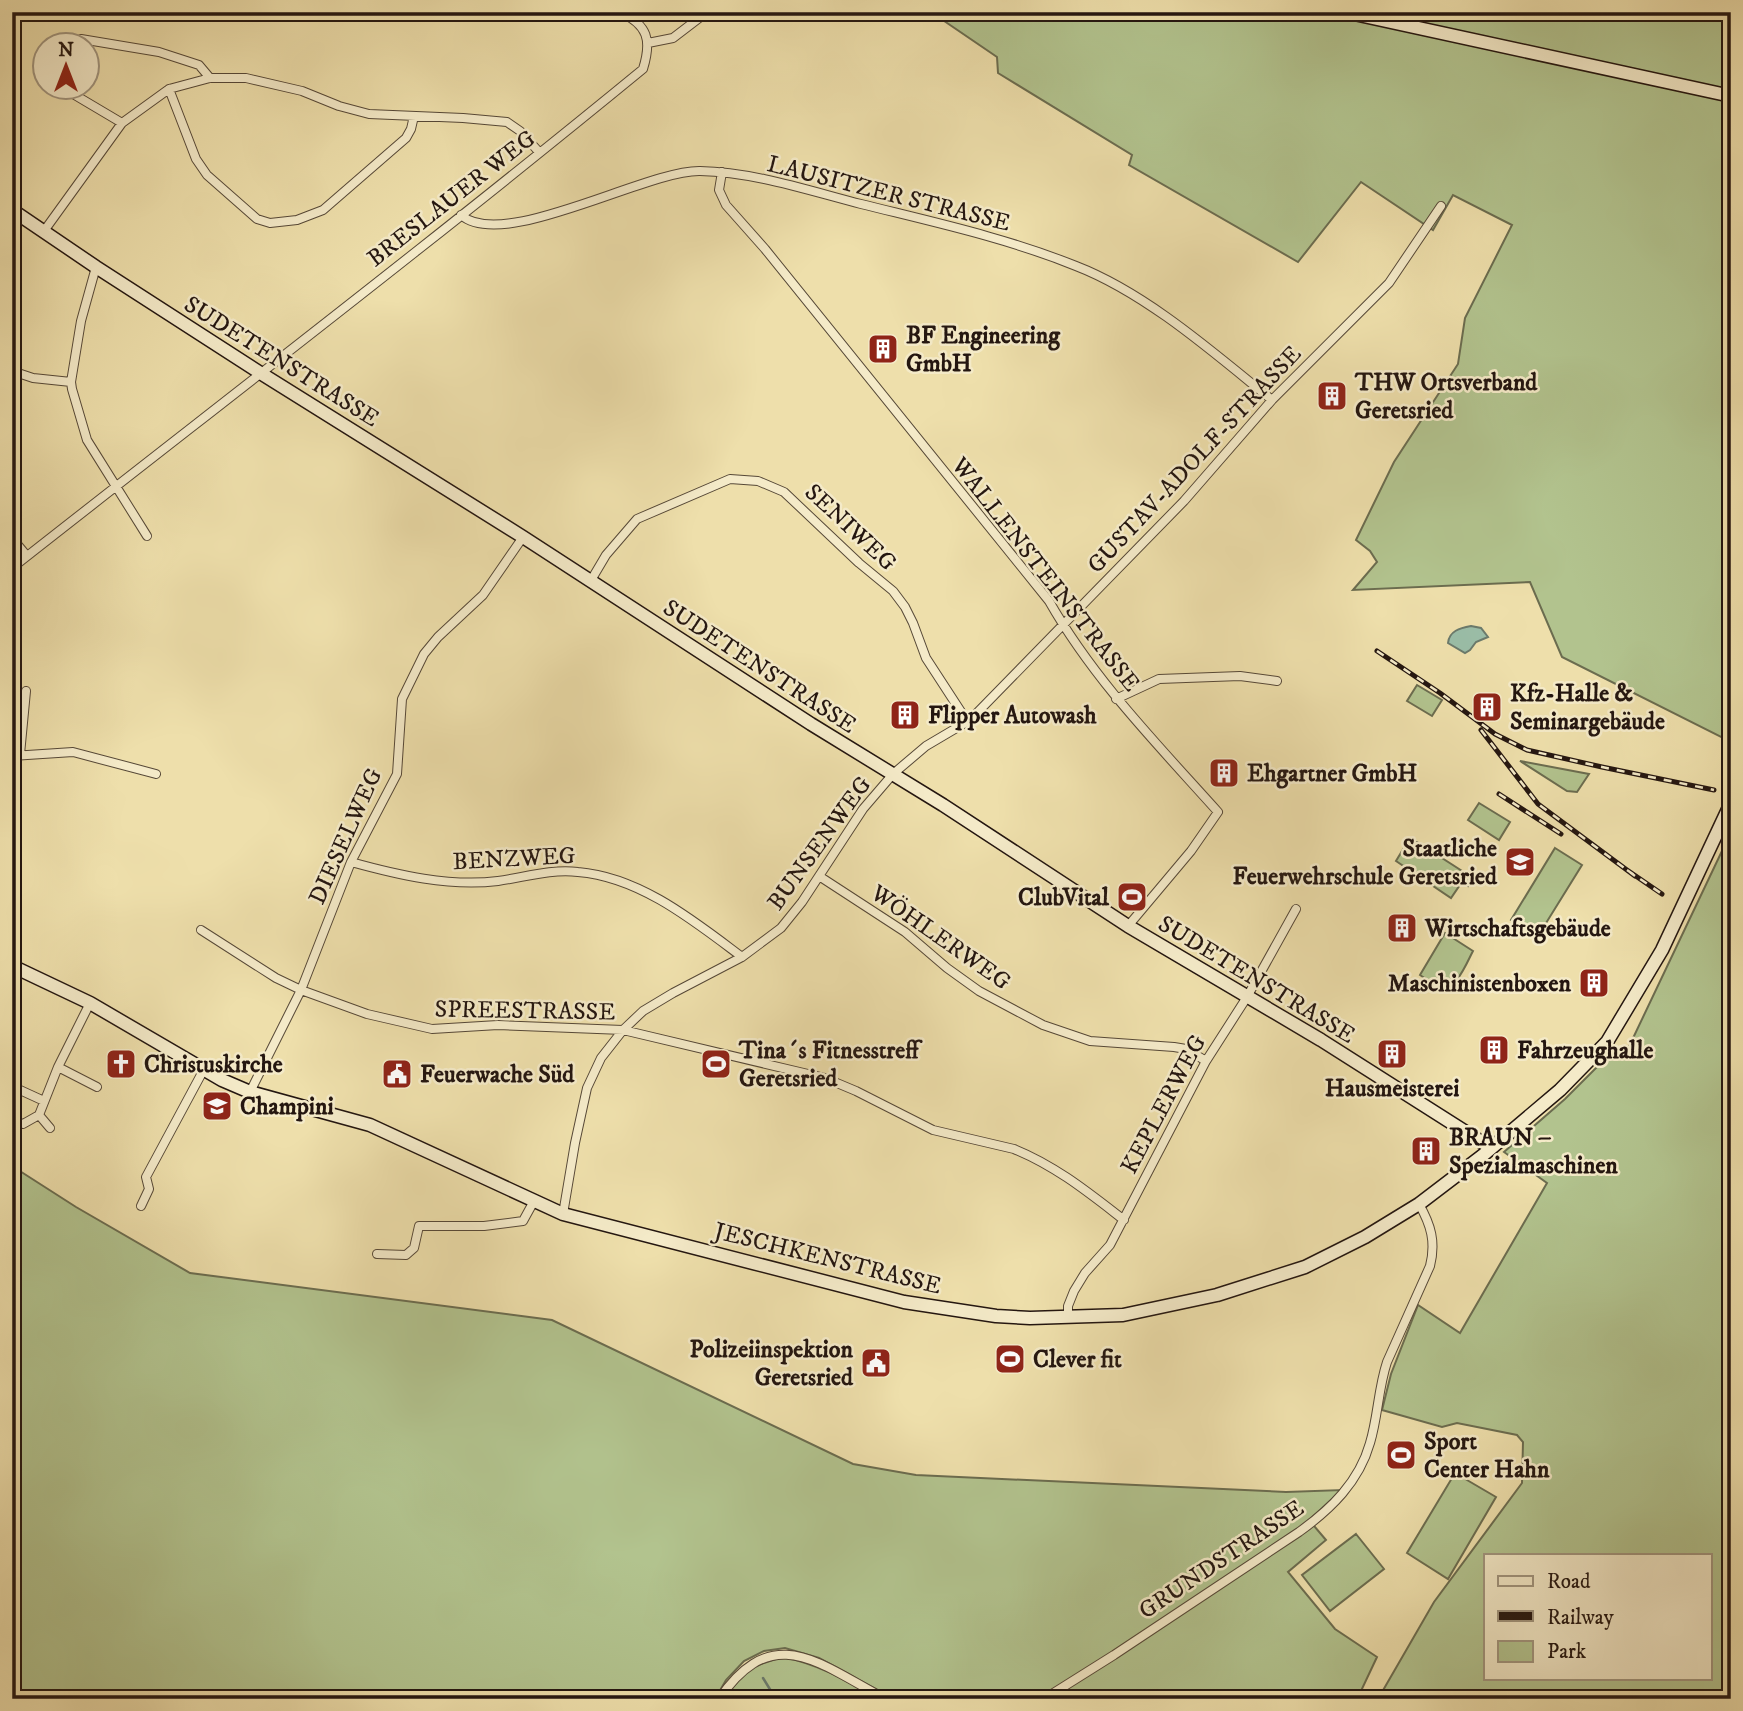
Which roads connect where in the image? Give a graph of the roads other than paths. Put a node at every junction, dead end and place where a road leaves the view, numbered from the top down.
1 (620, 12) edge
2 (707, 12) edge
3 (1345, 12) edge
4 (102, 43) edge
5 (648, 43) junction
6 (210, 78) junction
7 (169, 89) junction
8 (1731, 96) edge
9 (87, 102) edge
10 (414, 116) junction
11 (122, 123) junction
12 (539, 152) junction
13 (722, 172) junction
14 (1441, 206) dead end
15 (12, 209) edge
16 (461, 215) junction
17 (44, 231) junction
18 (96, 267) junction
19 (12, 371) edge
20 (262, 374) junction
21 (71, 382) junction
22 (1272, 400) junction
23 (115, 485) junction
24 (148, 536) dead end
25 (523, 537) junction
26 (12, 538) edge
27 (27, 556) junction
28 (12, 568) edge
29 (590, 582) junction
30 (1063, 626) junction
31 (1277, 681) dead end
32 (26, 691) dead end
33 (1116, 699) junction
34 (967, 721) junction
35 (16, 755) edge
36 (156, 774) dead end
37 (893, 775) junction
38 (1731, 803) edge
39 (351, 862) junction
40 (819, 876) junction
41 (1296, 909) dead end
42 (1128, 926) junction
43 (201, 930) dead end
44 (742, 957) junction
45 (12, 967) edge
46 (301, 990) junction
47 (1247, 997) junction
48 (90, 1003) junction
49 (623, 1030) junction
50 (1206, 1060) junction
51 (58, 1067) junction
52 (203, 1071) junction
53 (97, 1087) dead end
54 (20, 1090) dead end
55 (250, 1092) junction
56 (44, 1101) junction
57 (39, 1115) junction
58 (12, 1121) edge
59 (50, 1128) dead end
60 (1491, 1148) junction
61 (534, 1201) junction
62 (1419, 1204) junction
63 (141, 1206) dead end
64 (563, 1214) junction
65 (1124, 1220) junction
66 (377, 1254) dead end
67 (1068, 1317) junction
68 (719, 1699) edge
69 (886, 1699) edge
70 (1044, 1699) edge

1 - 5 street
2 - 5 street
3 - 8 street
4 - 6 street
5 - 12 street, BRESLAUER WEG
6 - 7 street
6 - 10 street
7 - 10 street
7 - 11 street
9 - 11 street
10 - 12 street
11 - 17 street
12 - 16 street, BRESLAUER WEG
13 - 16 street, LAUSITZER STRASSE
13 - 22 street, LAUSITZER STRASSE
13 - 30 street, WALLENSTEINSTRASSE
14 - 22 street, GUSTAV-ADOLF-STRASSE
15 - 17 street, SUDETENSTRASSE
16 - 20 street, BRESLAUER WEG
17 - 18 street, SUDETENSTRASSE
18 - 20 street, SUDETENSTRASSE
18 - 21 street
19 - 21 street
20 - 23 street, BRESLAUER WEG
20 - 25 street, SUDETENSTRASSE
21 - 23 street
22 - 30 street, GUSTAV-ADOLF-STRASSE
23 - 24 street
23 - 27 street, BRESLAUER WEG
25 - 29 street, SUDETENSTRASSE
25 - 39 street, DIESELWEG
26 - 27 street
27 - 28 street, BRESLAUER WEG
29 - 34 street, SENIWEG
29 - 37 street, SUDETENSTRASSE
30 - 33 street, WALLENSTEINSTRASSE
30 - 34 street, GUSTAV-ADOLF-STRASSE
31 - 33 street
32 - 35 street
33 - 42 street, WALLENSTEINSTRASSE
34 - 37 street, GUSTAV-ADOLF-STRASSE
35 - 36 street
37 - 40 street, BUNSENWEG
37 - 42 street, SUDETENSTRASSE
38 - 60 street, JESCHKENSTRASSE
39 - 44 street, BENZWEG
39 - 46 street, DIESELWEG
40 - 44 street, BUNSENWEG
40 - 50 street, WÖHLERWEG
41 - 47 street, KEPLERWEG
42 - 47 street, SUDETENSTRASSE
43 - 46 street, SPREESTRASSE
44 - 49 street, BUNSENWEG
45 - 48 street, JESCHKENSTRASSE
46 - 49 street, SPREESTRASSE
46 - 55 street, DIESELWEG
47 - 50 street, KEPLERWEG
47 - 60 street, SUDETENSTRASSE
48 - 51 street
48 - 52 street, JESCHKENSTRASSE
49 - 64 street, BUNSENWEG
49 - 65 street, SPREESTRASSE
50 - 65 street, KEPLERWEG
51 - 53 street
51 - 56 street
52 - 55 street, JESCHKENSTRASSE
52 - 63 street
54 - 56 street
55 - 61 street, JESCHKENSTRASSE
56 - 57 street
57 - 58 street
57 - 59 street
60 - 62 street, JESCHKENSTRASSE
61 - 64 street, JESCHKENSTRASSE
61 - 66 street
62 - 67 street, JESCHKENSTRASSE
62 - 70 street, GRUNDSTRASSE
64 - 67 street, JESCHKENSTRASSE
65 - 67 street, KEPLERWEG
68 - 69 street

